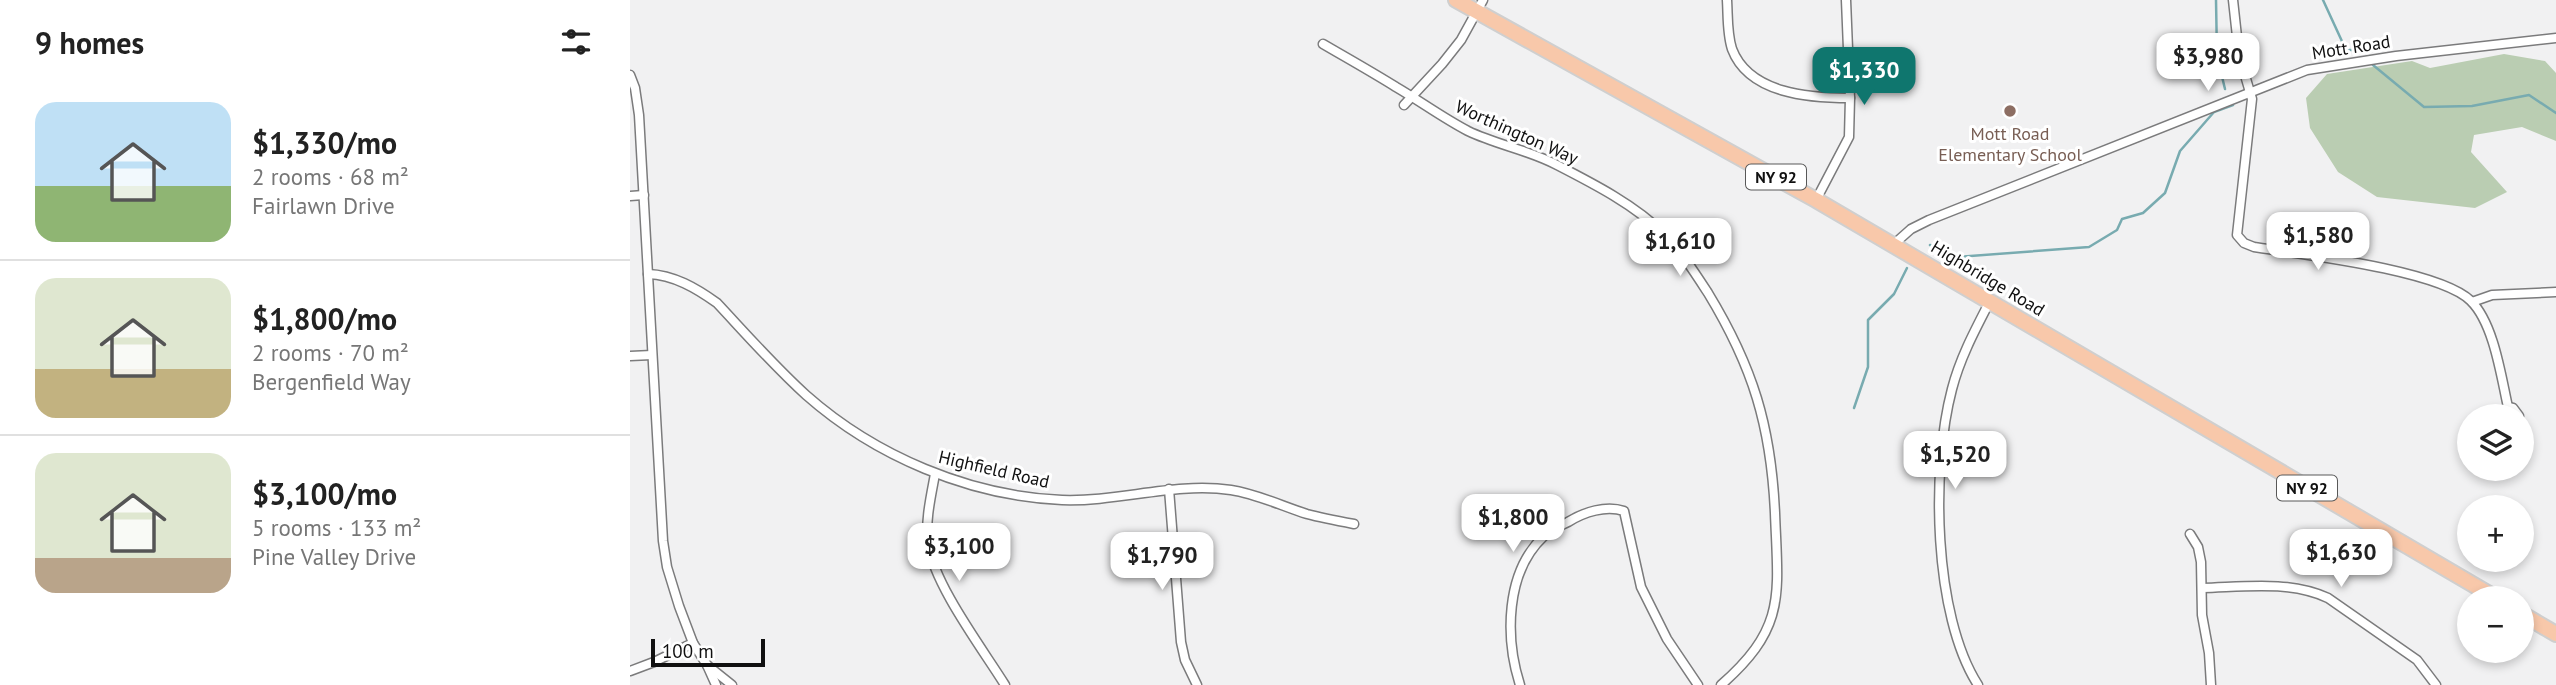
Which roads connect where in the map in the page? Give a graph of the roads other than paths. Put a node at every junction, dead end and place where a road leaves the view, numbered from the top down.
1 (1456, 0) edge
2 (1727, 0) edge
3 (1846, 0) edge
4 (2233, 0) edge
5 (1480, 6) edge
6 (2556, 38) edge
7 (1323, 44) dead end
8 (630, 75) edge
9 (2252, 91) junction
10 (1411, 97) junction
11 (1850, 98) junction
12 (1404, 105) dead end
13 (644, 195) junction
14 (630, 196) edge
15 (1816, 200) junction
16 (1893, 245) junction
17 (648, 274) junction
18 (2556, 292) edge
19 (1990, 301) junction
20 (2472, 302) junction
21 (652, 355) junction
22 (630, 356) edge
23 (2507, 404) edge
24 (935, 474) junction
25 (1169, 489) junction
26 (1354, 524) dead end
27 (2190, 534) dead end
28 (2476, 586) edge
29 (2202, 588) junction
30 (2534, 621) edge
31 (2556, 634) edge
32 (693, 643) junction
33 (707, 665) junction
34 (630, 671) edge
35 (716, 685) edge
36 (732, 685) edge
37 (1006, 685) edge
38 (1197, 685) edge
39 (1520, 685) edge
40 (1698, 685) edge
41 (1721, 685) edge
42 (1978, 685) edge
43 (2211, 685) edge
44 (2435, 685) edge

1 - 5 highway, Highbridge Road / NY 92
2 - 11 street
3 - 11 street
4 - 9 street
5 - 10 street
5 - 15 highway, Highbridge Road / NY 92
6 - 9 street, Mott Road
7 - 10 street, Worthington Way
8 - 13 street
9 - 16 street, Mott Road
9 - 20 street
10 - 12 street
10 - 41 street, Worthington Way
11 - 15 street
13 - 14 street
13 - 17 street
15 - 16 highway, Highbridge Road / NY 92
16 - 19 highway, Highbridge Road / NY 92
17 - 21 street
17 - 24 street, Highfield Road
18 - 20 street
19 - 28 highway, Highbridge Road / NY 92
19 - 42 street
20 - 23 street
21 - 22 street
21 - 32 street
24 - 25 street, Highfield Road
24 - 37 street
25 - 26 street, Highfield Road
25 - 38 street
27 - 29 street
29 - 43 street
29 - 44 street
30 - 31 highway
32 - 33 street
32 - 34 street
33 - 35 street
33 - 36 street
39 - 40 street

